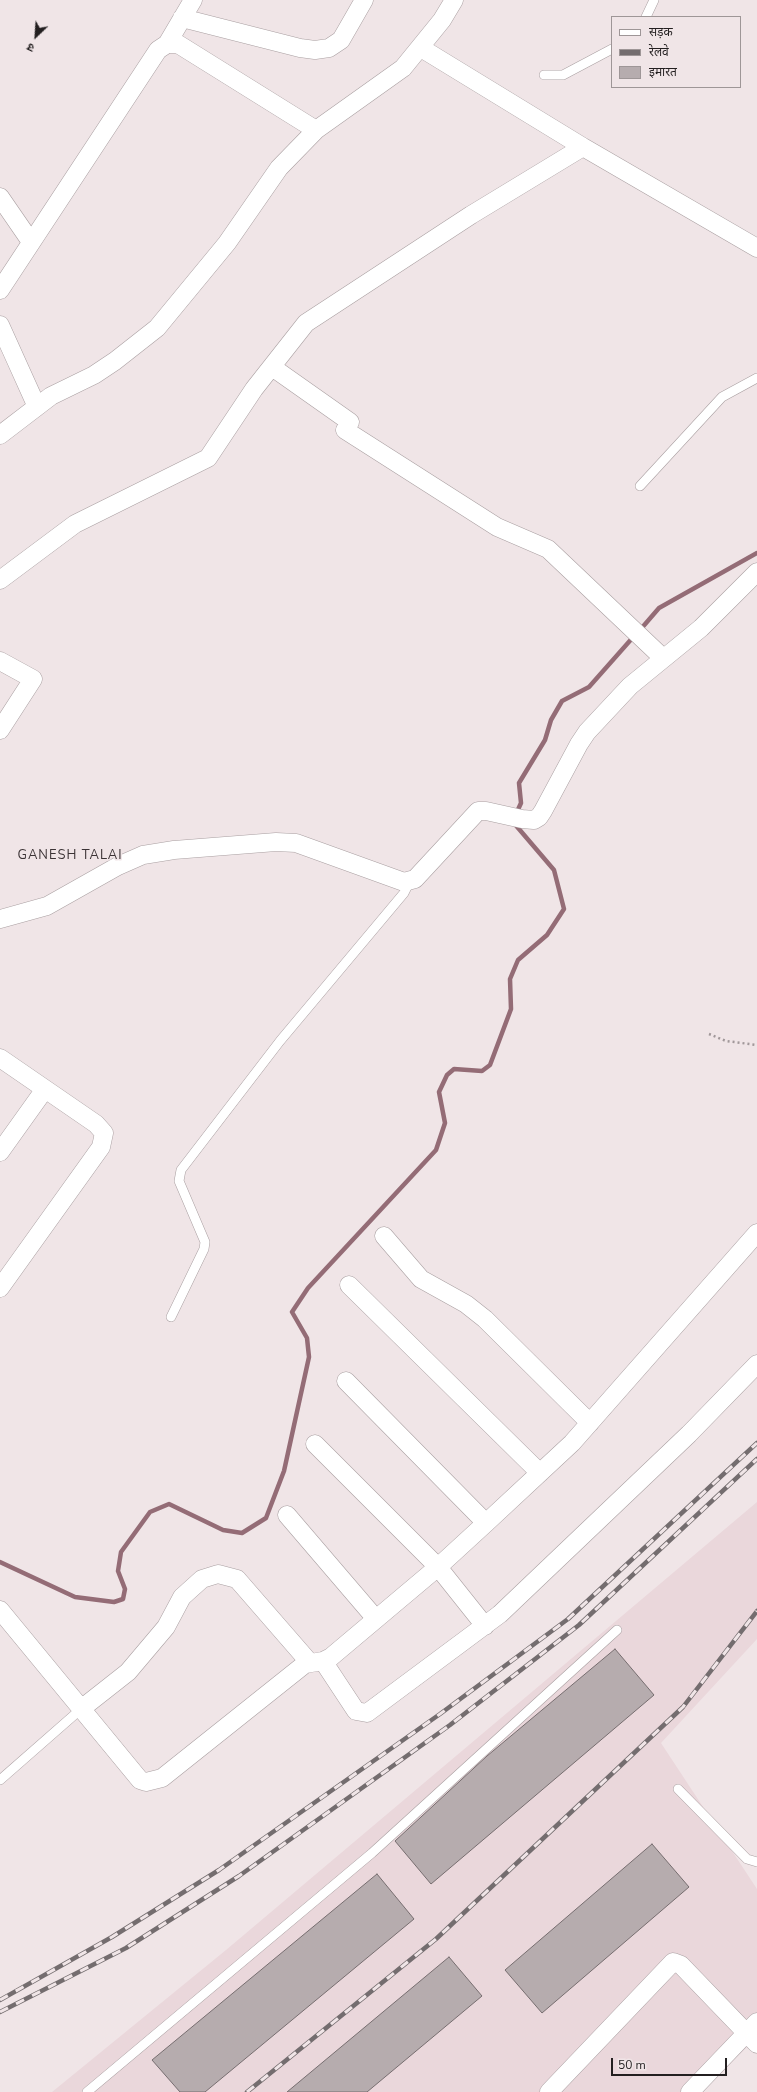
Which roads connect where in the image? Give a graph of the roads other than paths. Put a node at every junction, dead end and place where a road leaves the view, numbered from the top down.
1 (193, 0) edge
2 (364, 0) edge
3 (454, 0) edge
4 (654, 0) edge
5 (646, 16) edge
6 (182, 18) junction
7 (167, 44) junction
8 (420, 48) junction
9 (611, 50) edge
10 (544, 75) dead end
11 (316, 130) junction
12 (583, 147) junction
13 (0, 197) edge
14 (31, 242) junction
15 (757, 248) edge
16 (0, 290) edge
17 (0, 325) edge
18 (272, 367) junction
19 (757, 378) edge
20 (37, 407) junction
21 (0, 435) edge
22 (640, 486) dead end
23 (757, 572) edge
24 (0, 580) edge
25 (663, 658) junction
26 (0, 661) edge
27 (0, 730) edge
28 (410, 881) junction
29 (0, 919) edge
30 (0, 1058) edge
31 (45, 1089) junction
32 (0, 1152) edge
33 (757, 1232) edge
34 (384, 1236) dead end
35 (349, 1285) dead end
36 (0, 1288) edge
37 (171, 1317) dead end
38 (757, 1364) edge
39 (346, 1381) dead end
40 (590, 1423) junction
41 (316, 1444) dead end
42 (540, 1472) junction
43 (287, 1516) dead end
44 (486, 1523) junction
45 (438, 1567) junction
46 (0, 1610) edge
47 (376, 1620) junction
48 (486, 1626) junction
49 (617, 1630) dead end
50 (317, 1662) junction
51 (81, 1709) junction
52 (0, 1780) edge
53 (678, 1789) dead end
54 (757, 1862) edge
55 (753, 2033) edge
56 (87, 2092) edge
57 (548, 2092) edge
58 (690, 2092) edge

1 - 6 street
2 - 6 street
3 - 8 street
4 - 5 lane
6 - 7 street
7 - 11 street
7 - 14 street
8 - 11 street
8 - 12 street
9 - 10 lane
11 - 20 street
12 - 15 street
12 - 18 street
13 - 14 street
14 - 16 street
17 - 20 street
18 - 24 street
18 - 25 street
19 - 22 lane
20 - 21 street
23 - 25 street
25 - 28 street
26 - 27 street
28 - 29 street
28 - 37 lane
30 - 31 street
31 - 32 street
31 - 36 street
33 - 40 street
34 - 40 street
35 - 42 street
38 - 48 street
39 - 44 street
40 - 42 street
41 - 45 street
42 - 44 street
43 - 47 street
44 - 45 street
45 - 47 street
45 - 48 street
46 - 51 street
47 - 50 street
48 - 50 street
49 - 56 lane
50 - 51 street
50 - 51 street
51 - 52 lane
53 - 54 lane
55 - 57 street
55 - 58 street

